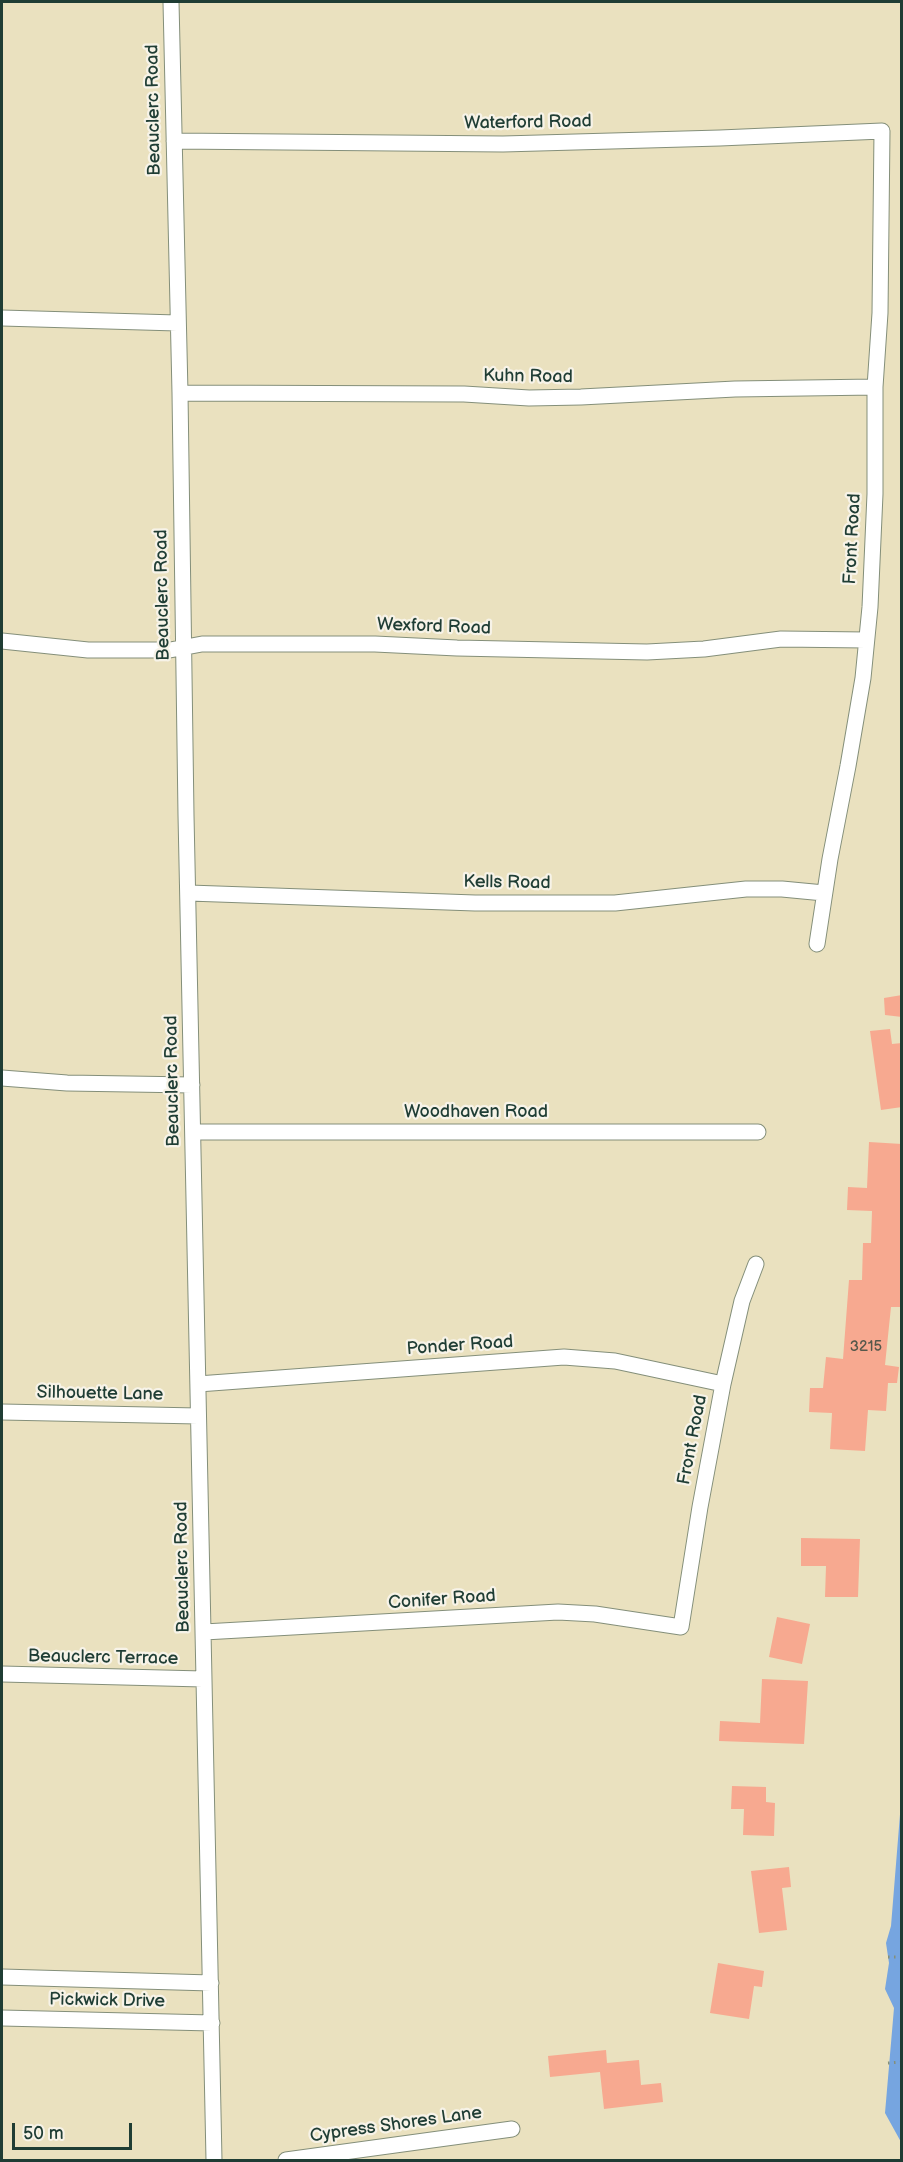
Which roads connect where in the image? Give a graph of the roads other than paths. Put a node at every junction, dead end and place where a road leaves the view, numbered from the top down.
1 (171, 2) edge
2 (882, 130) joint
3 (174, 141) junction
4 (2, 318) edge
5 (177, 323) junction
6 (876, 387) junction
7 (180, 393) junction
8 (866, 639) junction
9 (2, 640) edge
10 (184, 648) junction
11 (189, 893) junction
12 (824, 893) junction
13 (817, 944) dead end
14 (2, 1078) edge
15 (192, 1085) junction
16 (193, 1132) junction
17 (758, 1132) dead end
18 (756, 1264) dead end
19 (198, 1384) junction
20 (723, 1384) junction
21 (2, 1412) edge
22 (198, 1416) junction
23 (681, 1627) joint
24 (204, 1632) junction
25 (2, 1674) edge
26 (203, 1679) junction
27 (2, 1977) edge
28 (211, 1983) junction
29 (2, 2018) edge
30 (212, 2023) junction
31 (512, 2129) dead end
32 (214, 2160) edge
33 (286, 2160) edge

1 - 3 street, Beauclerc Road
2 - 3 street, Waterford Road
2 - 6 street, Front Road
3 - 5 street, Beauclerc Road
4 - 5 street
5 - 7 street, Beauclerc Road
6 - 7 street, Kuhn Road
6 - 8 street, Front Road
7 - 10 street, Beauclerc Road
8 - 10 street, Wexford Road
8 - 12 street, Front Road
9 - 10 street, Wexford Road
10 - 11 street, Beauclerc Road
11 - 12 street, Kells Road
11 - 15 street, Beauclerc Road
12 - 13 street, Front Road
14 - 15 street
15 - 16 street, Beauclerc Road
16 - 17 street, Woodhaven Road
16 - 19 street, Beauclerc Road
18 - 20 street, Front Road
19 - 20 street, Ponder Road
19 - 22 street, Beauclerc Road
20 - 23 street, Front Road
21 - 22 street, Silhouette Lane
22 - 24 street, Beauclerc Road
23 - 24 street, Conifer Road
24 - 26 street, Beauclerc Road
25 - 26 street, Beauclerc Terrace
26 - 28 street, Beauclerc Road
27 - 28 street, Pickwick Drive
28 - 30 street, Beauclerc Road
29 - 30 street, Pickwick Drive
30 - 32 street, Beauclerc Road
31 - 33 street, Cypress Shores Lane

